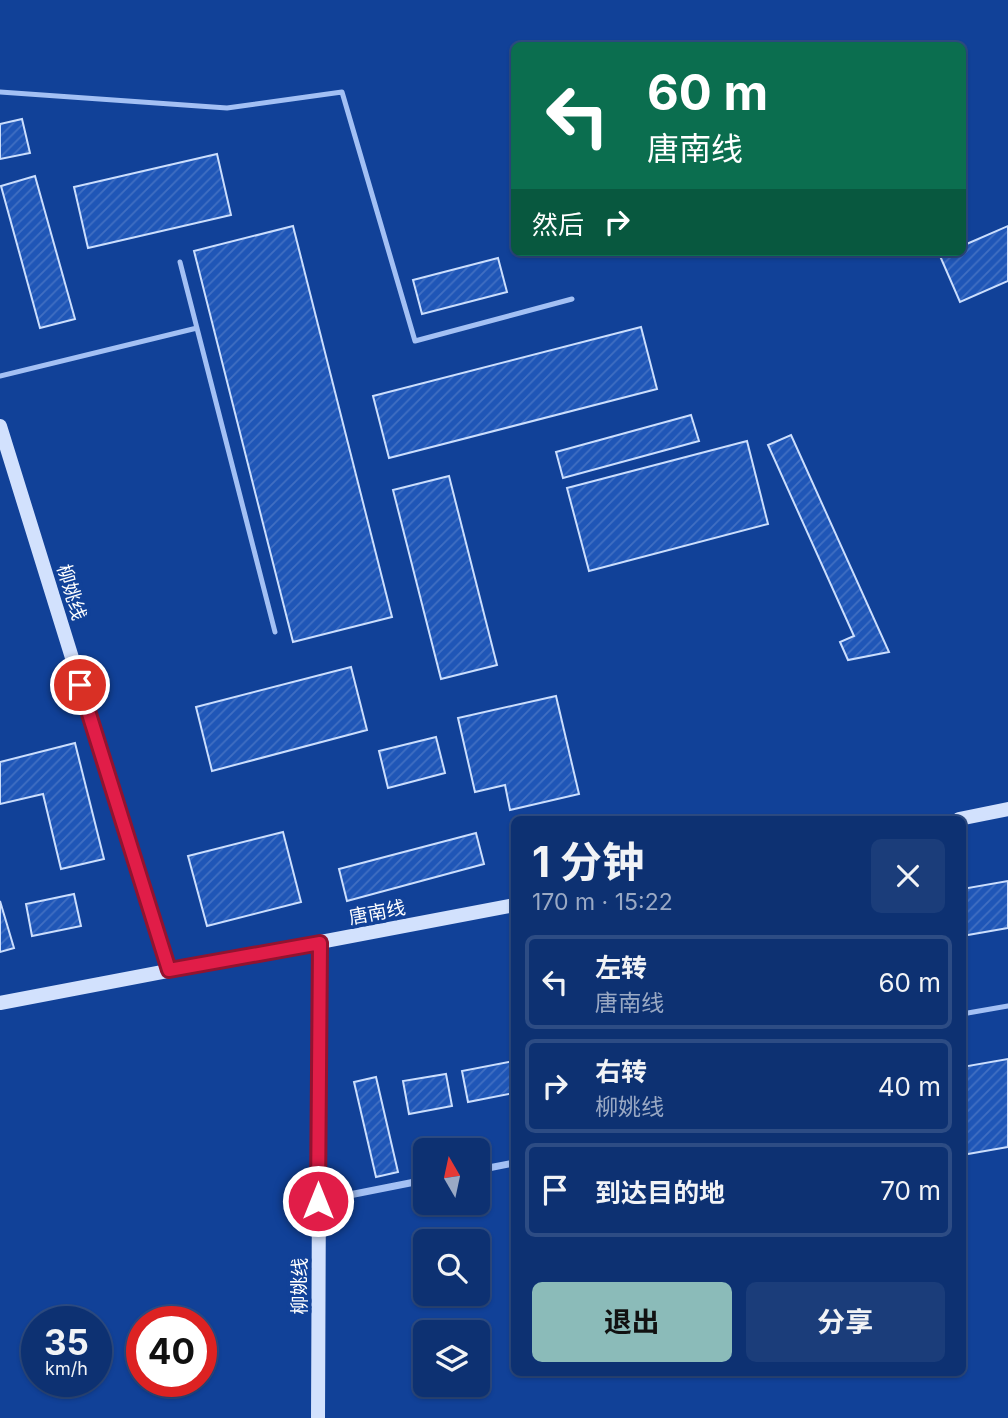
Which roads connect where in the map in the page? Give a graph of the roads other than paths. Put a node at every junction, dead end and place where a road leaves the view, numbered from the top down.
1 (0, 92) edge
2 (180, 262) dead end
3 (572, 299) dead end
4 (197, 328) junction
5 (0, 376) edge
6 (0, 426) edge
7 (275, 632) dead end
8 (1008, 809) edge
9 (966, 817) edge
10 (511, 906) edge
11 (320, 943) junction
12 (169, 970) junction
13 (0, 1003) edge
14 (1008, 1006) edge
15 (966, 1013) edge
16 (511, 1164) edge
17 (490, 1168) edge
18 (413, 1182) edge
19 (318, 1201) junction
20 (318, 1418) edge

1 - 3 lane
2 - 4 lane
4 - 5 lane
4 - 7 lane
6 - 12 street, 柳姚线
8 - 9 street
10 - 11 street, 唐南线
11 - 12 street, 唐南线
11 - 19 street, 柳姚线
12 - 13 street, 唐南线
14 - 15 lane
16 - 17 street
18 - 19 street
19 - 20 street, 柳姚线

